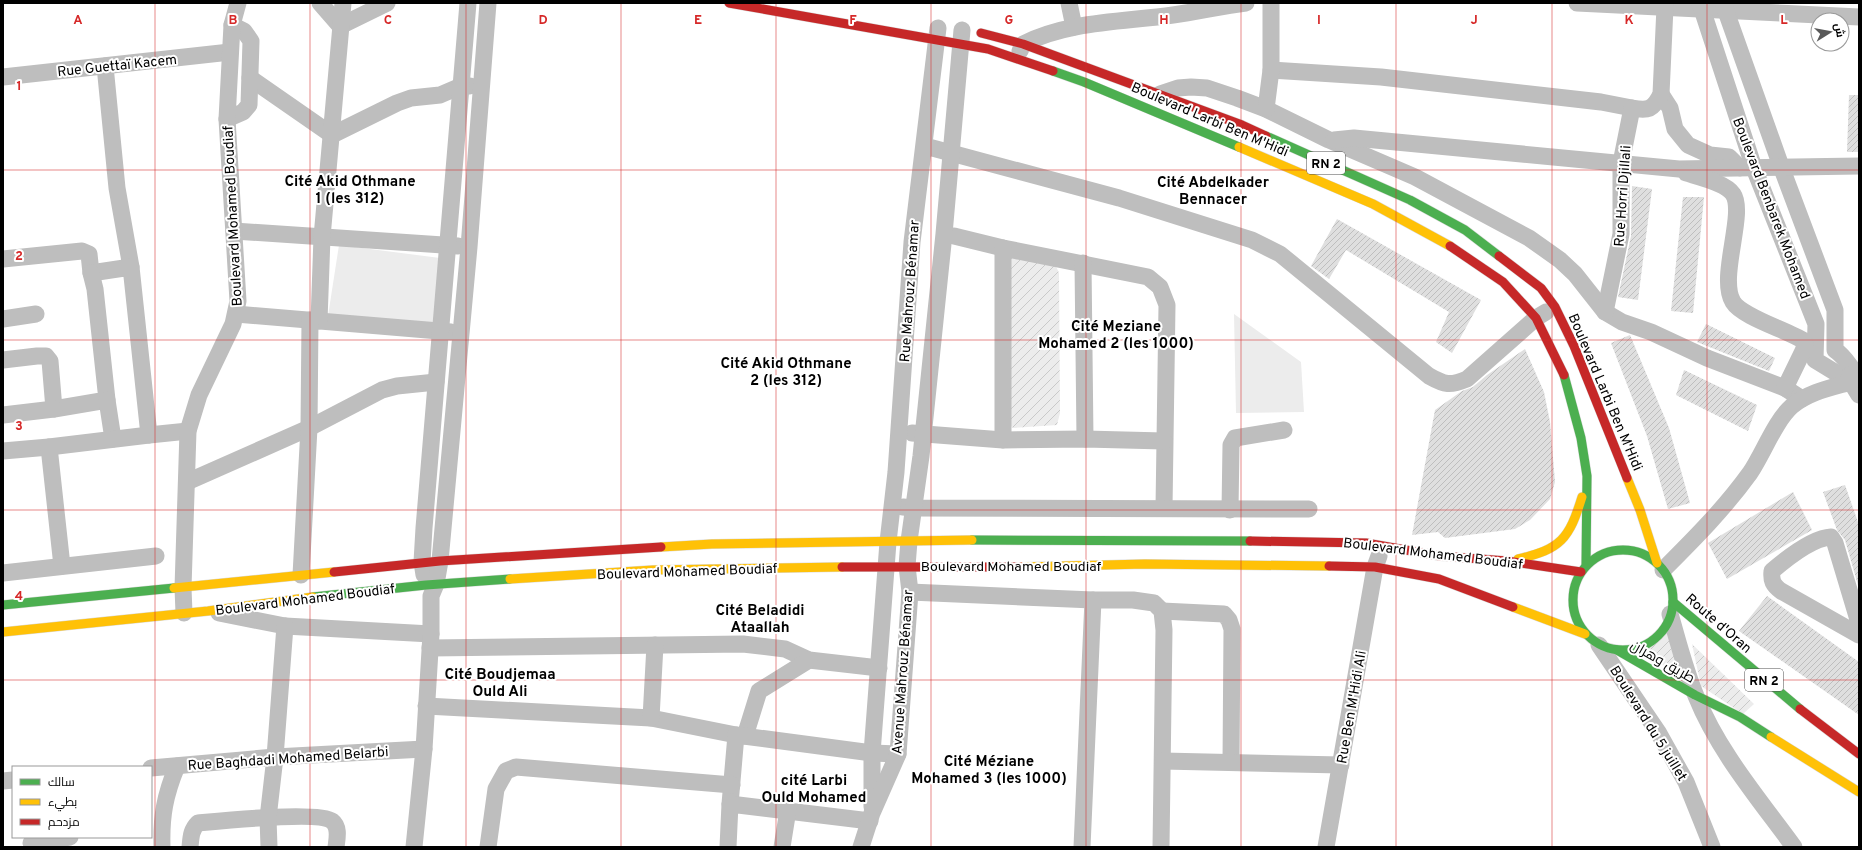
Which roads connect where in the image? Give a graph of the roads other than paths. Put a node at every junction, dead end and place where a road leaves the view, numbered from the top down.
1 (238, 3) edge
2 (320, 3) edge
3 (343, 3) edge
4 (388, 3) edge
5 (468, 3) edge
6 (488, 3) edge
7 (728, 3) edge
8 (1069, 3) edge
9 (1243, 3) edge
10 (1246, 3) edge
11 (1271, 3) edge
12 (1577, 3) edge
13 (1701, 6) edge
14 (1665, 7) junction
15 (1724, 7) edge
16 (1859, 17) edge
17 (232, 25) junction
18 (340, 26) junction
19 (1074, 27) junction
20 (947, 33) junction
21 (1020, 51) junction
22 (230, 52) junction
23 (105, 66) junction
24 (1271, 70) junction
25 (3, 77) edge
26 (250, 78) junction
27 (461, 86) junction
28 (480, 87) junction
29 (1160, 94) junction
30 (1661, 94) junction
31 (440, 95) junction
32 (459, 108) junction
33 (1632, 108) junction
34 (1266, 109) junction
35 (479, 110) junction
36 (227, 119) junction
37 (332, 135) junction
38 (1329, 140) junction
39 (925, 146) junction
40 (952, 152) junction
41 (1621, 163) junction
42 (1859, 166) edge
43 (1747, 168) junction
44 (1674, 169) junction
45 (1782, 169) junction
46 (234, 232) junction
47 (954, 236) dead end
48 (322, 237) junction
49 (448, 245) junction
50 (469, 247) junction
51 (1004, 248) junction
52 (3, 259) edge
53 (1082, 263) junction
54 (131, 267) junction
55 (91, 273) junction
56 (1555, 307) junction
57 (1605, 312) junction
58 (36, 314) dead end
59 (236, 314) junction
60 (1536, 318) junction
61 (3, 319) edge
62 (315, 320) junction
63 (440, 332) junction
64 (461, 333) junction
65 (1835, 350) junction
66 (3, 360) edge
67 (1815, 360) junction
68 (1854, 380) edge
69 (436, 382) junction
70 (1785, 388) junction
71 (1809, 396) junction
72 (107, 400) junction
73 (54, 408) junction
74 (3, 415) edge
75 (309, 428) junction
76 (1284, 430) dead end
77 (188, 431) junction
78 (898, 432) junction
79 (149, 434) junction
80 (922, 434) junction
81 (113, 439) junction
82 (1085, 439) junction
83 (1003, 440) junction
84 (1164, 442) junction
85 (49, 447) junction
86 (3, 451) edge
87 (1587, 476) junction
88 (187, 482) junction
89 (892, 506) junction
90 (913, 508) junction
91 (1164, 508) junction
92 (1309, 509) dead end
93 (1230, 510) junction
94 (424, 528) junction
95 (443, 529) junction
96 (909, 540) junction
97 (888, 542) junction
98 (1382, 545) junction
99 (156, 556) dead end
100 (440, 561) junction
101 (1507, 561) junction
102 (422, 562) junction
103 (62, 566) junction
104 (887, 566) junction
105 (907, 566) junction
106 (1376, 567) junction
107 (1660, 567) junction
108 (1584, 568) junction
109 (3, 573) edge
110 (302, 575) junction
111 (183, 588) junction
112 (431, 588) junction
113 (910, 592) junction
114 (1092, 600) junction
115 (3, 605) edge
116 (1671, 608) junction
117 (208, 611) junction
118 (1162, 611) junction
119 (184, 613) junction
120 (1859, 623) edge
121 (285, 626) junction
122 (3, 632) edge
123 (1585, 634) junction
124 (1859, 635) edge
125 (431, 641) junction
126 (655, 645) junction
127 (1599, 645) junction
128 (1616, 650) junction
129 (809, 660) junction
130 (879, 668) junction
131 (1695, 695) junction
132 (426, 706) junction
133 (651, 718) junction
134 (740, 736) junction
135 (424, 749) junction
136 (872, 753) junction
137 (898, 754) junction
138 (1859, 754) edge
139 (275, 757) junction
140 (1163, 761) junction
141 (1231, 762) junction
142 (1341, 765) junction
143 (177, 766) junction
144 (152, 768) edge
145 (732, 786) junction
146 (1859, 792) edge
147 (730, 804) junction
148 (788, 810) junction
149 (871, 817) junction
150 (268, 818) junction
151 (156, 823) edge
152 (62, 838) edge
153 (31, 842) edge
154 (162, 847) edge
155 (190, 847) edge
156 (269, 847) edge
157 (336, 847) edge
158 (414, 847) edge
159 (488, 847) edge
160 (728, 847) edge
161 (782, 847) edge
162 (861, 847) edge
163 (1082, 847) edge
164 (1161, 847) edge
165 (1326, 847) edge
166 (1712, 847) edge
167 (1794, 847) edge

1 - 17 street, Boulevard Mohamed Boudiaf
2 - 18 street
3 - 18 street
4 - 18 street
5 - 27 street
6 - 28 street
7 - 20 main road, Boulevard Larbi Ben M'Hidi / RN 2
8 - 19 street
9 - 10 street
9 - 19 street
11 - 24 street
12 - 14 street
13 - 14 street
13 - 15 street
13 - 43 street, Boulevard Benbarek Mohamed
14 - 30 street
15 - 16 street
15 - 45 street, Boulevard Benbarek Mohamed
17 - 22 street, Boulevard Mohamed Boudiaf
17 - 26 street
18 - 37 street
19 - 21 street
20 - 21 main road, Boulevard Larbi Ben M'Hidi / RN 2
20 - 21 main road, Boulevard Larbi Ben M'Hidi / RN 2
20 - 39 street, Rue Mahrouz Bénamar
20 - 40 street, Rue Mahrouz Bénamar
21 - 29 main road, Boulevard Larbi Ben M'Hidi / RN 2
21 - 60 main road, Boulevard Larbi Ben M'Hidi / RN 2
22 - 23 street, Rue Guettaï Kacem
22 - 36 street, Boulevard Mohamed Boudiaf
23 - 25 street, Rue Guettaï Kacem
23 - 54 street
24 - 33 street
24 - 34 street
26 - 36 street
26 - 37 street
27 - 28 street
27 - 31 street
27 - 32 street
28 - 35 street
29 - 34 street
29 - 56 main road, Boulevard Larbi Ben M'Hidi / RN 2
30 - 33 street
30 - 43 street
31 - 32 street
31 - 37 street
32 - 35 street
32 - 49 street
33 - 41 street, Rue Horri Djillali
34 - 38 street
35 - 50 street
36 - 46 street, Boulevard Mohamed Boudiaf
37 - 48 street
38 - 41 street
38 - 57 street
39 - 40 street
39 - 78 street, Rue Mahrouz Bénamar
40 - 60 street
40 - 80 street, Rue Mahrouz Bénamar
41 - 44 street
41 - 57 street, Rue Horri Djillali
42 - 45 street
43 - 44 street
43 - 45 street
43 - 67 street, Boulevard Benbarek Mohamed
44 - 70 street
45 - 65 street, Boulevard Benbarek Mohamed
46 - 48 street
46 - 59 street, Boulevard Mohamed Boudiaf
47 - 51 street
48 - 49 street
48 - 62 street
49 - 50 street
49 - 63 street
50 - 64 street
51 - 53 street
51 - 83 street
52 - 55 street
53 - 82 street
53 - 84 street
54 - 55 street
54 - 79 street
55 - 72 street
56 - 60 street
56 - 107 main road, Boulevard Larbi Ben M'Hidi / RN 2
57 - 70 street
58 - 61 street
59 - 62 street
59 - 77 street, Boulevard Mohamed Boudiaf
60 - 87 main road, Boulevard Larbi Ben M'Hidi / RN 2
62 - 63 street
62 - 75 street
63 - 64 street
63 - 69 street
64 - 95 street
65 - 67 street
65 - 68 street
66 - 73 street
67 - 68 street
67 - 71 street, Boulevard Benbarek Mohamed
68 - 71 street
69 - 75 street
69 - 94 street
70 - 71 street
71 - 107 street
72 - 73 street
72 - 81 street
73 - 74 street
75 - 88 street
75 - 110 street
76 - 93 street
77 - 79 street
77 - 88 street, Boulevard Mohamed Boudiaf
78 - 80 street
78 - 89 street, Rue Mahrouz Bénamar
79 - 81 street
80 - 83 street
80 - 90 street, Rue Mahrouz Bénamar
81 - 85 street
82 - 83 street
82 - 84 street
84 - 91 street
85 - 86 street
85 - 103 street
87 - 101 main road
87 - 108 main road, Boulevard Larbi Ben M'Hidi / RN 2
88 - 111 street, Boulevard Mohamed Boudiaf
89 - 90 street
89 - 97 street, Rue Mahrouz Bénamar
90 - 91 street
90 - 96 street, Rue Mahrouz Bénamar
91 - 93 street
92 - 93 street
94 - 95 street
94 - 102 street
95 - 100 street
96 - 97 main road, Boulevard Mohamed Boudiaf
96 - 98 main road, Boulevard Mohamed Boudiaf
96 - 105 street, Avenue Mahrouz Bénamar
97 - 100 main road, Boulevard Mohamed Boudiaf
97 - 104 street, Avenue Mahrouz Bénamar
98 - 101 main road, Boulevard Mohamed Boudiaf
98 - 106 street, Rue Ben M'Hidi Ali
99 - 103 street
100 - 102 main road, Boulevard Mohamed Boudiaf
100 - 112 street
101 - 108 main road, Boulevard Mohamed Boudiaf
102 - 110 main road, Boulevard Mohamed Boudiaf
102 - 112 street
103 - 109 street
104 - 105 main road, Boulevard Mohamed Boudiaf
104 - 112 main road, Boulevard Mohamed Boudiaf
104 - 130 street, Avenue Mahrouz Bénamar
105 - 106 main road, Boulevard Mohamed Boudiaf
105 - 113 street, Avenue Mahrouz Bénamar
106 - 123 main road, Boulevard Mohamed Boudiaf
106 - 142 street, Rue Ben M'Hidi Ali
107 - 108 main road
107 - 116 main road
108 - 123 main road
110 - 111 main road, Boulevard Mohamed Boudiaf
111 - 115 main road, Boulevard Mohamed Boudiaf
111 - 119 street, Boulevard Mohamed Boudiaf
112 - 117 main road, Boulevard Mohamed Boudiaf
112 - 125 street
113 - 114 street
113 - 137 street, Avenue Mahrouz Bénamar
114 - 118 street
114 - 163 street
116 - 128 main road
116 - 131 street
116 - 138 main road, Route d'Oran / RN 2
117 - 119 main road, Boulevard Mohamed Boudiaf
117 - 121 street
118 - 140 street
118 - 141 street
119 - 122 main road, Boulevard Mohamed Boudiaf
120 - 124 street
121 - 125 street
121 - 139 street
123 - 127 main road
125 - 126 street
125 - 132 street
126 - 129 street
126 - 133 street
127 - 128 main road
127 - 166 street, Boulevard du 5 juillet
128 - 131 main road, طريق وهران
129 - 130 street
129 - 134 street
130 - 136 street, Avenue Mahrouz Bénamar
131 - 146 main road
131 - 167 street
132 - 133 street
132 - 135 street
133 - 134 street
134 - 136 street
134 - 145 street
135 - 139 street, Rue Baghdadi Mohamed Belarbi
135 - 158 street
136 - 137 street
136 - 149 street, Avenue Mahrouz Bénamar
137 - 149 street, Avenue Mahrouz Bénamar
139 - 143 street, Rue Baghdadi Mohamed Belarbi
139 - 150 street
140 - 141 street
140 - 164 street
141 - 142 street
142 - 165 street, Rue Ben M'Hidi Ali
143 - 144 street, Rue Baghdadi Mohamed Belarbi
143 - 151 street
145 - 147 street
145 - 159 street
147 - 148 street
147 - 160 street
148 - 149 street
148 - 161 street
149 - 162 street
150 - 155 street
150 - 156 street
150 - 157 street
151 - 154 street
152 - 153 street

